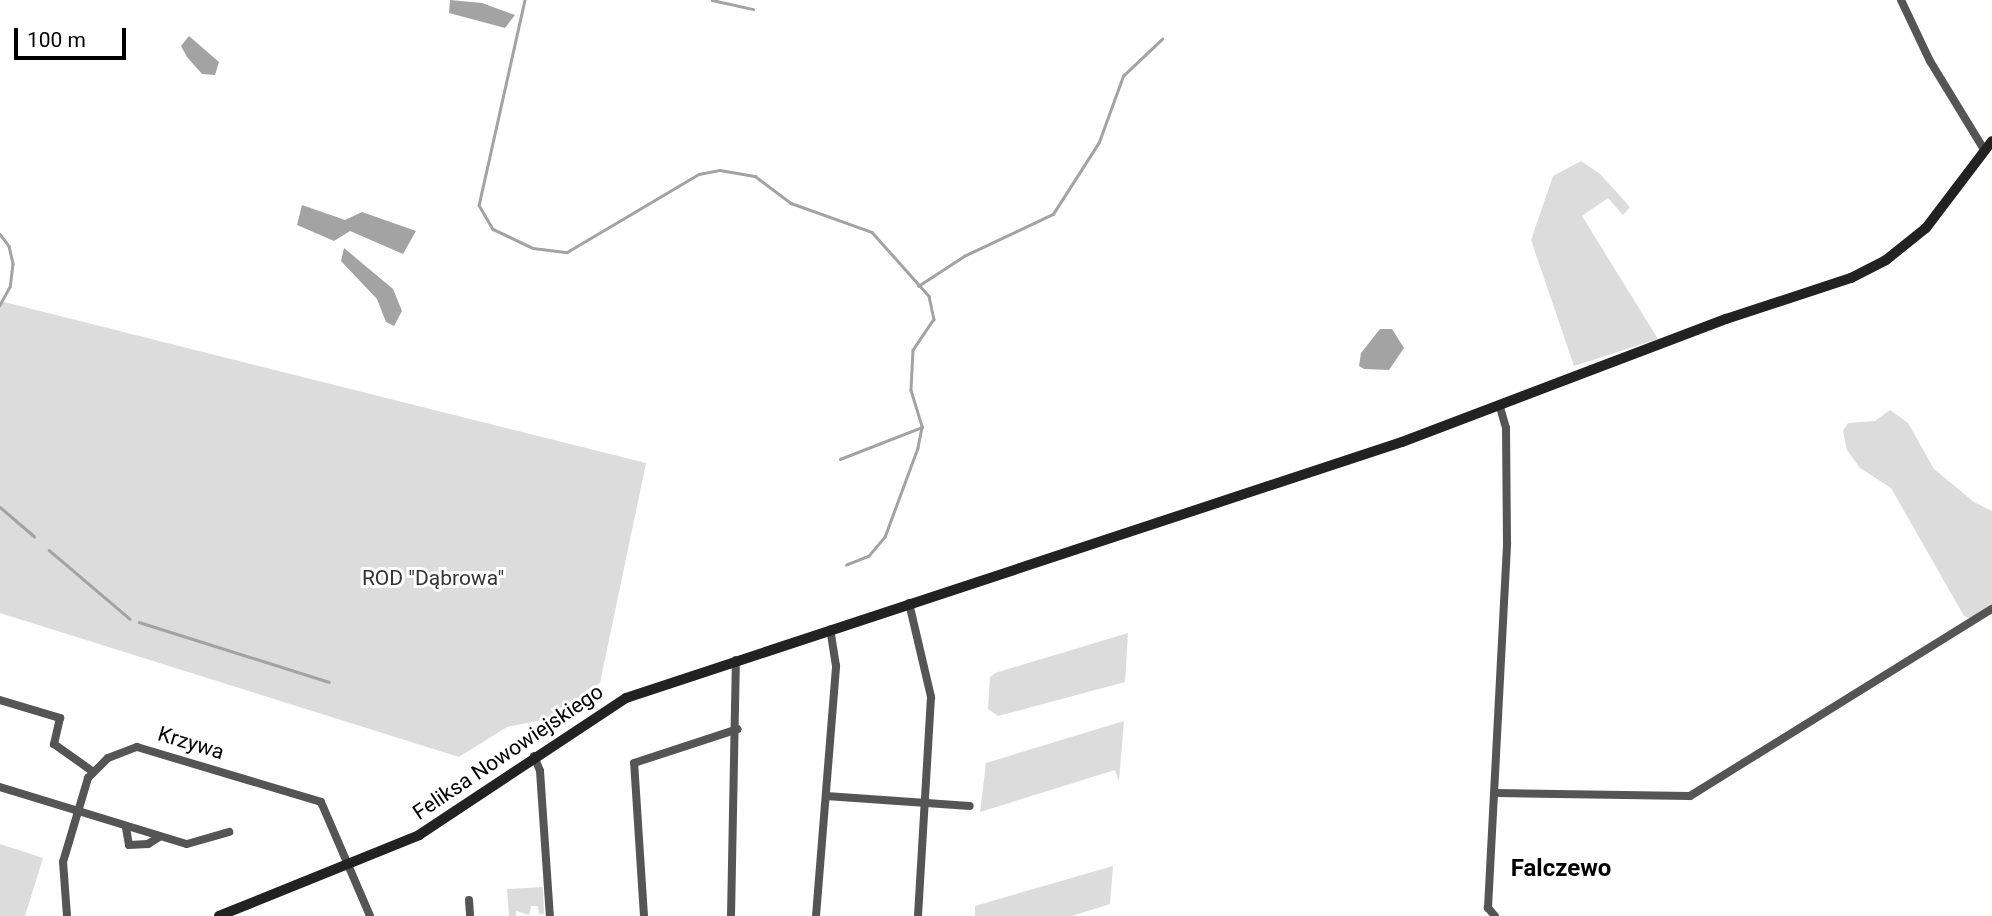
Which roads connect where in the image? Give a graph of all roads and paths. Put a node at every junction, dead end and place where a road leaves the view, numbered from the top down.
1 (1901, 0) edge
2 (1989, 146) edge
3 (1500, 407) junction
4 (909, 603) junction
5 (1992, 609) edge
6 (830, 629) junction
7 (736, 660) junction
8 (0, 700) edge
9 (738, 729) junction
10 (534, 756) junction
11 (92, 771) junction
12 (0, 787) edge
13 (1496, 793) junction
14 (825, 796) junction
15 (925, 802) junction
16 (970, 806) dead end
17 (77, 812) junction
18 (126, 828) junction
19 (229, 832) dead end
20 (159, 837) junction
21 (350, 864) junction
22 (469, 900) dead end
23 (367, 915) edge
24 (67, 916) edge
25 (219, 916) edge
26 (470, 916) edge
27 (550, 916) edge
28 (643, 916) edge
29 (731, 916) edge
30 (816, 916) edge
31 (918, 916) edge
32 (1495, 916) edge

1 - 2 street
2 - 3 street, Feliksa Nowowiejskiego
3 - 4 street, Feliksa Nowowiejskiego
3 - 13 street
4 - 6 street, Feliksa Nowowiejskiego
4 - 15 street
5 - 13 street
6 - 7 street, Feliksa Nowowiejskiego
6 - 14 street
7 - 9 street
7 - 10 street, Feliksa Nowowiejskiego
8 - 11 street
9 - 28 street
9 - 29 street
10 - 21 street, Feliksa Nowowiejskiego
10 - 27 street
11 - 17 street
11 - 21 street, Krzywa
12 - 17 street
13 - 32 street
14 - 15 street
14 - 30 street
15 - 16 street
15 - 31 street
17 - 18 street
17 - 24 street
18 - 20 street
18 - 20 street
19 - 20 street
21 - 23 street, Krzywa
21 - 25 street, Feliksa Nowowiejskiego
22 - 26 street

